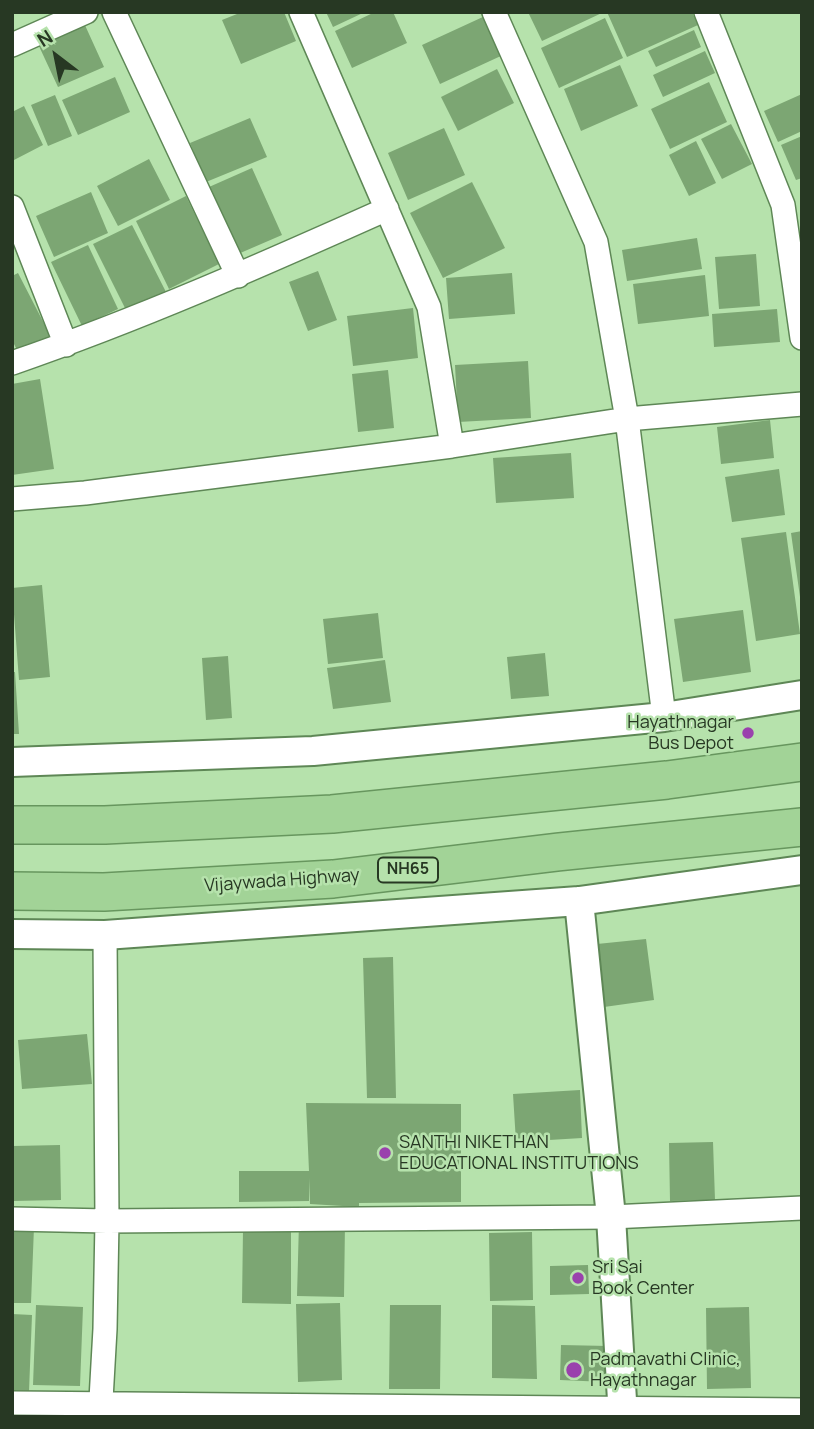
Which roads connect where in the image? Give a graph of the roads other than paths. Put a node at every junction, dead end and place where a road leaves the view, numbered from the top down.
1 (86, 12) edge
2 (114, 12) edge
3 (301, 12) edge
4 (494, 12) edge
5 (706, 12) edge
6 (12, 45) edge
7 (12, 207) edge
8 (387, 209) junction
9 (238, 276) junction
10 (802, 338) edge
11 (66, 345) junction
12 (12, 363) edge
13 (802, 404) edge
14 (627, 419) junction
15 (452, 446) junction
16 (12, 499) edge
17 (802, 695) edge
18 (664, 718) junction
19 (12, 762) edge
20 (802, 762) edge
21 (12, 825) edge
22 (802, 827) edge
23 (802, 870) edge
24 (12, 891) edge
25 (579, 901) junction
26 (12, 934) edge
27 (105, 935) junction
28 (802, 1208) edge
29 (611, 1217) junction
30 (12, 1219) edge
31 (107, 1220) junction
32 (12, 1402) edge
33 (100, 1410) edge
34 (802, 1410) edge
35 (622, 1412) edge

1 - 6 street
2 - 9 street
3 - 8 street
4 - 14 street
5 - 10 street
7 - 11 street
8 - 9 street
8 - 15 street
9 - 11 street
11 - 12 street
13 - 14 street
14 - 15 street
14 - 18 street
15 - 16 street
17 - 18 street
18 - 19 street
20 - 21 highway
22 - 24 highway, Vijaywada Highway / NH65
23 - 25 street
25 - 27 street
25 - 29 street
26 - 27 street
27 - 31 street
28 - 29 street
29 - 31 street
29 - 35 street
30 - 31 street
31 - 33 street
32 - 33 street
33 - 35 street
34 - 35 street

